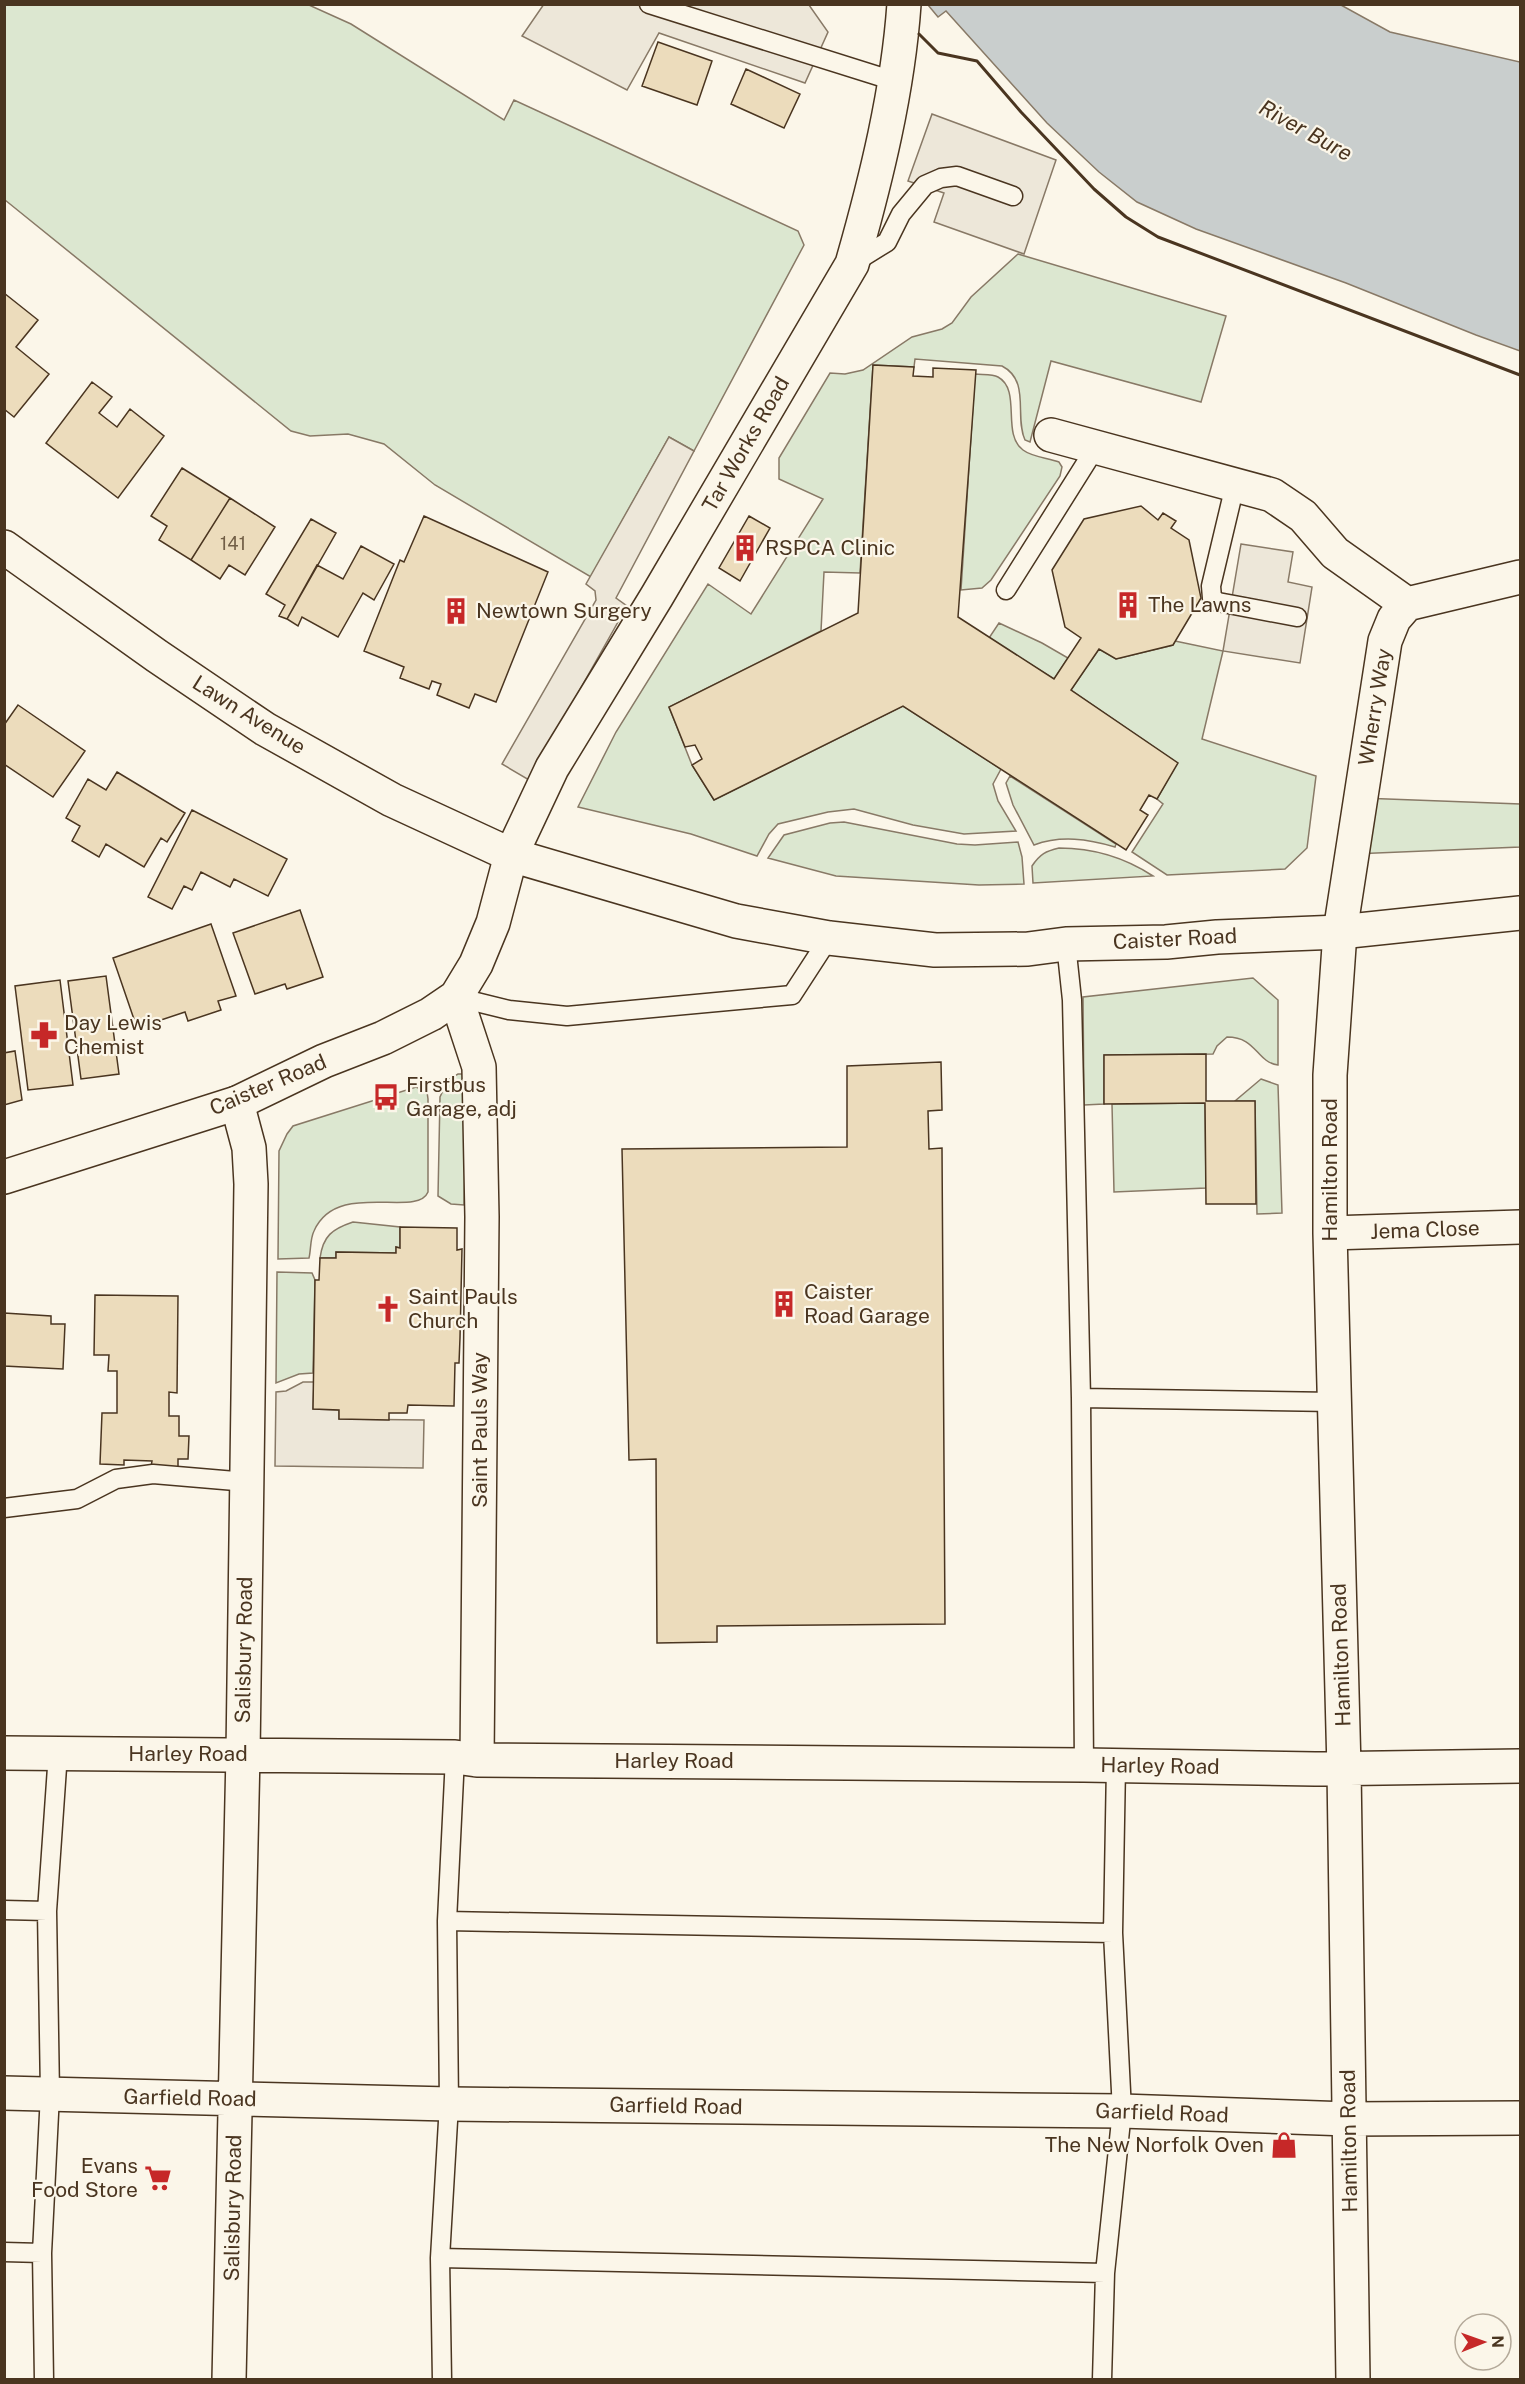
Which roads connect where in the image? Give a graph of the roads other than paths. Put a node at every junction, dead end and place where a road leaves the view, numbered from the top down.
1 (648, 4) edge
2 (904, 4) edge
3 (894, 81) junction
4 (1013, 196) dead end
5 (852, 264) junction
6 (1051, 435) dead end
7 (1096, 447) junction
8 (1235, 485) junction
9 (4, 547) edge
10 (1521, 577) edge
11 (1006, 590) dead end
12 (1407, 604) junction
13 (1297, 617) dead end
14 (511, 855) junction
15 (1521, 913) edge
16 (1340, 932) junction
17 (829, 938) junction
18 (1066, 944) junction
19 (456, 997) junction
20 (237, 1103) junction
21 (4, 1177) edge
22 (1521, 1227) edge
23 (1330, 1233) junction
24 (1081, 1398) junction
25 (1334, 1402) junction
26 (247, 1482) junction
27 (4, 1508) edge
28 (4, 1753) edge
29 (58, 1753) junction
30 (243, 1754) junction
31 (466, 1758) junction
32 (1084, 1765) junction
33 (1116, 1766) junction
34 (1521, 1766) edge
35 (1344, 1769) junction
36 (4, 1910) edge
37 (47, 1911) junction
38 (447, 1922) junction
39 (1113, 1933) junction
40 (4, 2093) edge
41 (50, 2094) junction
42 (235, 2099) junction
43 (449, 2104) junction
44 (1122, 2111) junction
45 (1521, 2118) edge
46 (1348, 2119) junction
47 (4, 2252) edge
48 (42, 2253) junction
49 (440, 2258) junction
50 (1105, 2273) junction
51 (44, 2379) edge
52 (230, 2379) edge
53 (442, 2379) edge
54 (1102, 2379) edge
55 (1353, 2379) edge

1 - 3 lane
2 - 3 street, Tar Works Road
3 - 5 street, Tar Works Road
4 - 5 lane
5 - 14 street, Tar Works Road
6 - 7 street
7 - 8 street
7 - 11 lane
8 - 12 street
8 - 13 lane
9 - 14 street, Lawn Avenue
10 - 12 street
12 - 16 street, Wherry Way
14 - 17 street, Caister Road
14 - 19 street, Caister Road
15 - 16 street, Caister Road
16 - 18 street, Caister Road
16 - 23 street, Hamilton Road
17 - 18 street, Caister Road
17 - 19 lane
18 - 24 lane
19 - 20 street, Caister Road
19 - 31 street, Saint Pauls Way
20 - 21 street, Caister Road
20 - 26 street, Salisbury Road
22 - 23 street, Jema Close
23 - 25 street, Hamilton Road
24 - 25 lane
24 - 32 lane
25 - 35 street, Hamilton Road
26 - 27 lane
26 - 30 street, Salisbury Road
28 - 29 street, Harley Road
29 - 30 street, Harley Road
29 - 37 lane
30 - 31 street, Harley Road
30 - 42 street, Salisbury Road
31 - 32 street, Harley Road
31 - 38 lane
32 - 33 street, Harley Road
33 - 35 street, Harley Road
33 - 39 lane
34 - 35 street, Harley Road
35 - 46 street, Hamilton Road
36 - 37 lane
37 - 41 lane
38 - 39 lane
38 - 43 lane
39 - 44 lane
40 - 41 street, Garfield Road
41 - 42 street, Garfield Road
41 - 48 lane
42 - 43 street, Garfield Road
42 - 52 street, Salisbury Road
43 - 44 street, Garfield Road
43 - 49 lane
44 - 46 street, Garfield Road
44 - 50 lane
45 - 46 street, Garfield Road
46 - 55 street, Hamilton Road
47 - 48 lane
48 - 51 lane
49 - 50 lane
49 - 53 lane
50 - 54 lane

